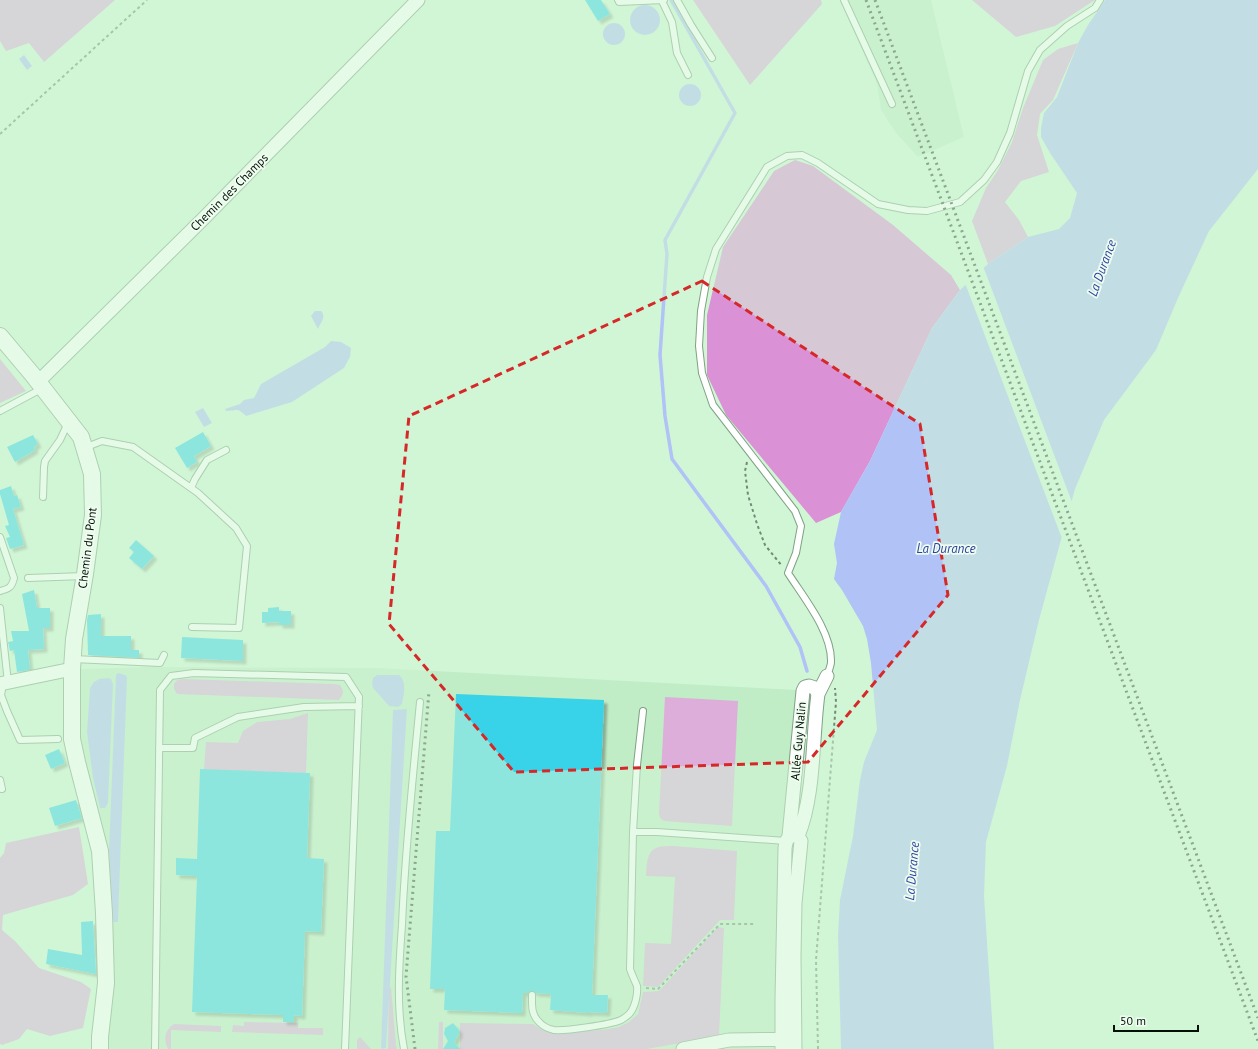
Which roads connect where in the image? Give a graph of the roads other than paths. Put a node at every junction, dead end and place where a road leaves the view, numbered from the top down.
1 (418, 0) edge
2 (618, 0) edge
3 (663, 0) edge
4 (677, 0) edge
5 (844, 0) edge
6 (1100, 0) edge
7 (712, 58) dead end
8 (688, 75) dead end
9 (892, 104) dead end
10 (0, 336) edge
11 (41, 385) junction
12 (0, 411) edge
13 (69, 421) junction
14 (84, 448) junction
15 (226, 450) dead end
16 (191, 488) junction
17 (43, 497) dead end
18 (0, 537) edge
19 (85, 576) junction
20 (28, 578) dead end
21 (0, 591) edge
22 (0, 608) edge
23 (192, 627) dead end
24 (164, 655) dead end
25 (72, 664) junction
26 (831, 681) joint
27 (4, 684) edge
28 (420, 702) dead end
29 (359, 706) junction
30 (642, 711) dead end
31 (58, 739) dead end
32 (159, 748) junction
33 (0, 780) edge
34 (2, 789) dead end
35 (634, 832) junction
36 (791, 838) junction
37 (532, 995) dead end
38 (789, 1044) edge
39 (100, 1049) edge
40 (155, 1049) edge
41 (344, 1049) edge
42 (404, 1049) edge
43 (683, 1049) edge

1 - 11 street, Chemin des Champs
2 - 3 lane
3 - 8 lane
4 - 7 lane
5 - 9 lane
6 - 26 lane
10 - 11 street, Chemin du Pont
11 - 12 lane
11 - 13 street, Chemin du Pont
13 - 14 street, Chemin du Pont
13 - 17 lane
14 - 16 lane
14 - 19 street, Chemin du Pont
15 - 16 lane
16 - 23 lane
18 - 21 lane
19 - 20 lane
19 - 25 street, Chemin du Pont
22 - 27 lane
24 - 25 lane
25 - 27 street
25 - 39 street, Chemin du Pont
26 - 36 street, Allée Guy Nalin
27 - 31 lane
28 - 42 lane
29 - 32 lane
29 - 32 lane
29 - 41 lane
30 - 35 lane
32 - 40 lane
33 - 34 lane
35 - 36 lane
35 - 37 lane
36 - 38 street, Allée Guy Nalin
38 - 43 street

